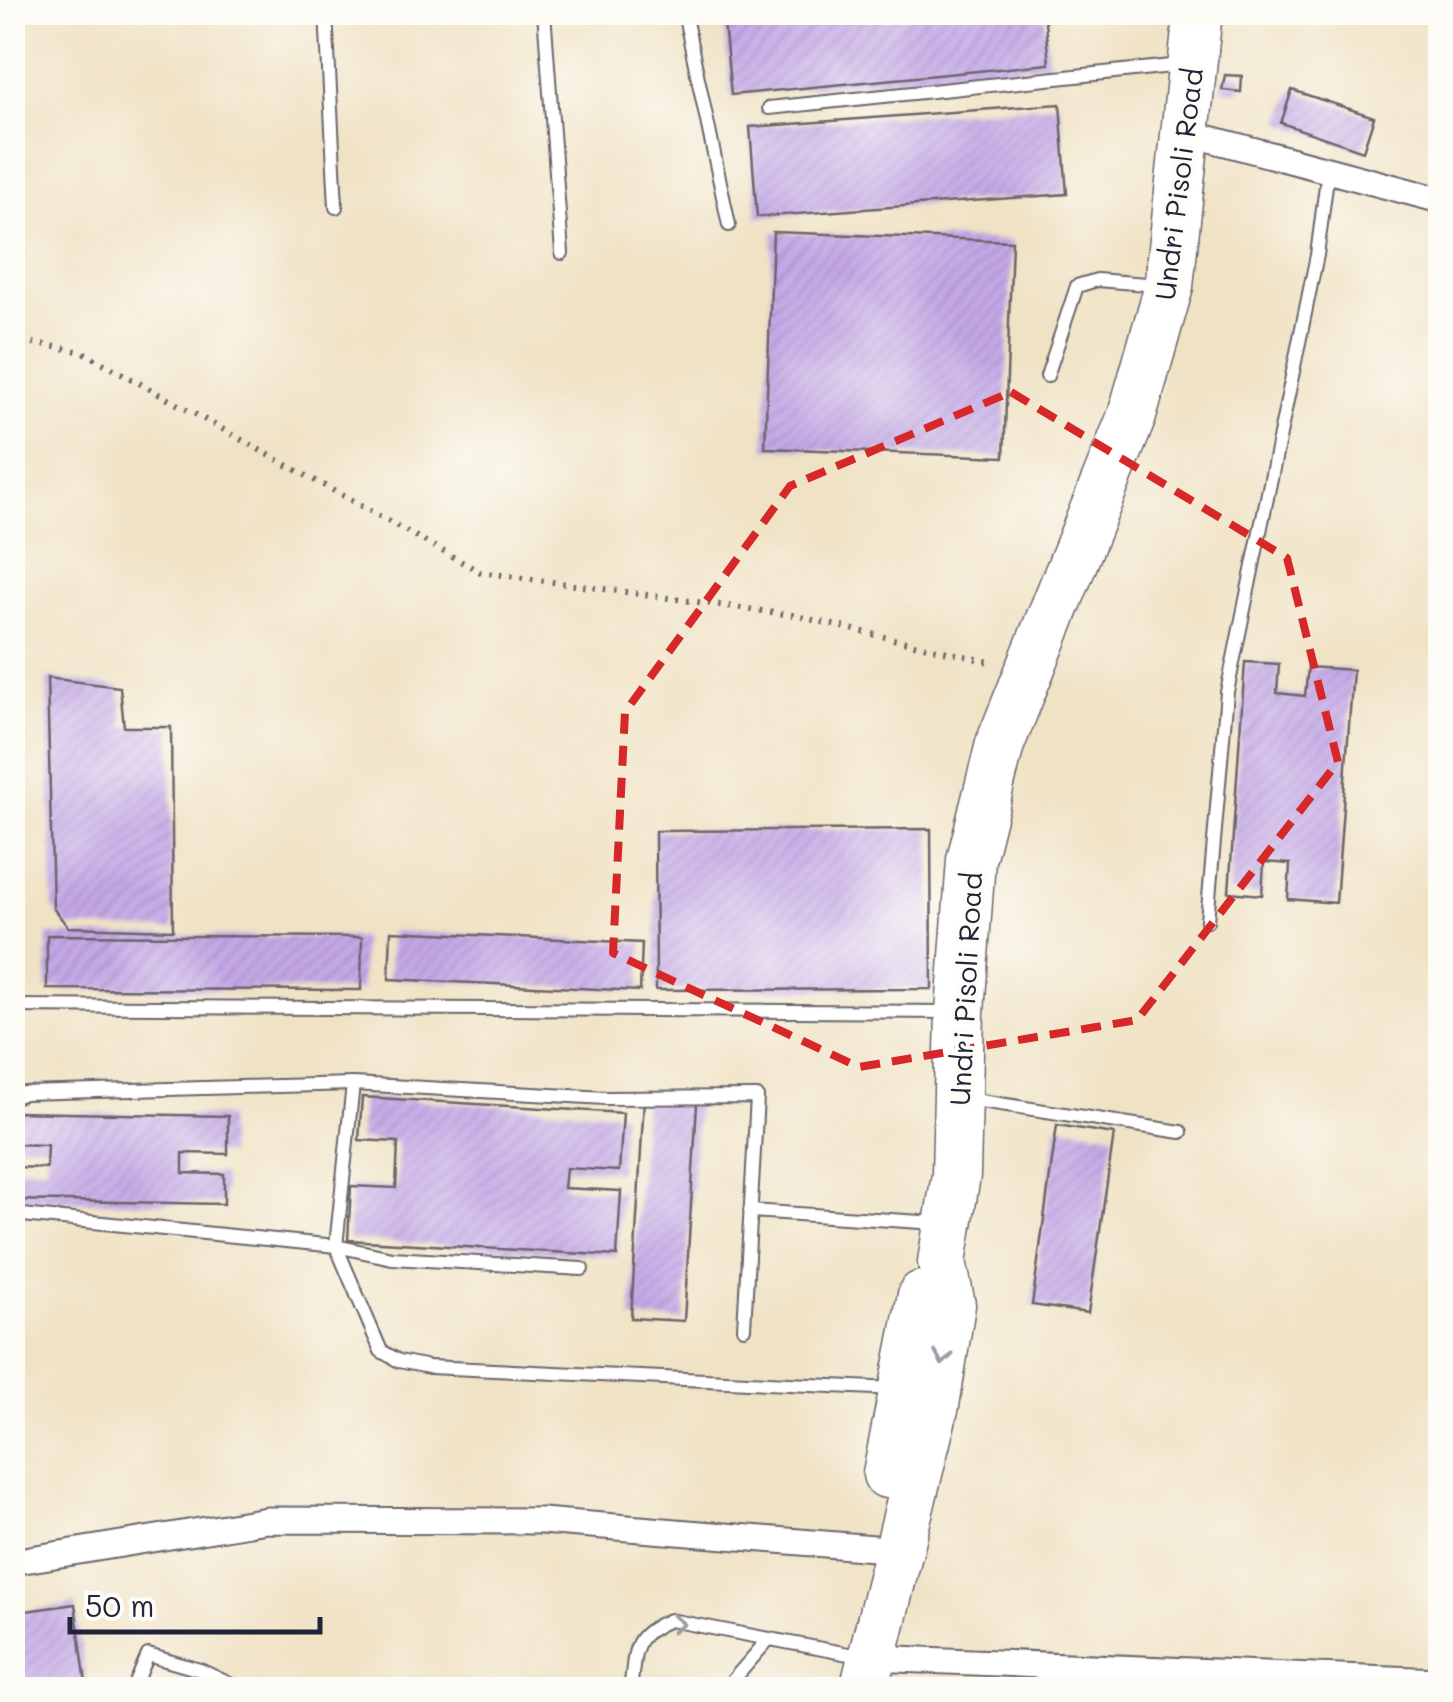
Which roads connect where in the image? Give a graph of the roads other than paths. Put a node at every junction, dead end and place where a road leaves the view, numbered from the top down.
1 (326, 12) edge
2 (544, 12) edge
3 (684, 12) edge
4 (1198, 12) edge
5 (1194, 64) junction
6 (769, 108) dead end
7 (1188, 133) junction
8 (1328, 167) junction
9 (1440, 200) edge
10 (336, 207) dead end
11 (729, 225) dead end
12 (562, 253) dead end
13 (1170, 286) junction
14 (1047, 376) dead end
15 (1206, 920) dead end
16 (12, 1006) edge
17 (960, 1012) junction
18 (353, 1084) junction
19 (12, 1098) edge
20 (960, 1098) junction
21 (1181, 1132) dead end
22 (750, 1211) junction
23 (12, 1214) edge
24 (946, 1243) junction
25 (336, 1246) junction
26 (582, 1269) dead end
27 (744, 1328) dead end
28 (904, 1390) junction
29 (885, 1549) junction
30 (12, 1562) edge
31 (768, 1640) junction
32 (855, 1673) edge
33 (1042, 1677) edge
34 (1295, 1682) edge
35 (1433, 1684) edge
36 (133, 1690) edge
37 (242, 1690) edge
38 (630, 1690) edge
39 (732, 1690) edge

1 - 10 lane
2 - 12 lane
3 - 11 lane
4 - 5 highway, Undri Pisoli Road
5 - 6 lane
5 - 7 highway, Undri Pisoli Road
7 - 8 street
7 - 13 highway, Undri Pisoli Road
8 - 9 street
8 - 15 lane
13 - 14 lane
13 - 17 highway, Undri Pisoli Road
16 - 17 lane
17 - 20 highway, Undri Pisoli Road
18 - 19 lane
18 - 22 lane
18 - 25 lane
20 - 21 lane
20 - 24 highway, Undri Pisoli Road
22 - 24 lane
22 - 27 lane
23 - 25 lane
24 - 28 highway
24 -> 29 highway, Undri Pisoli Road
25 - 26 lane
25 - 28 lane
28 - 29 highway
29 - 30 street
29 - 32 highway, Undri Pisoli Road
31 - 32 lane
38 -> 31 lane
31 - 39 lane
32 - 33 street
33 - 34 street
34 - 35 street
36 - 37 lane

